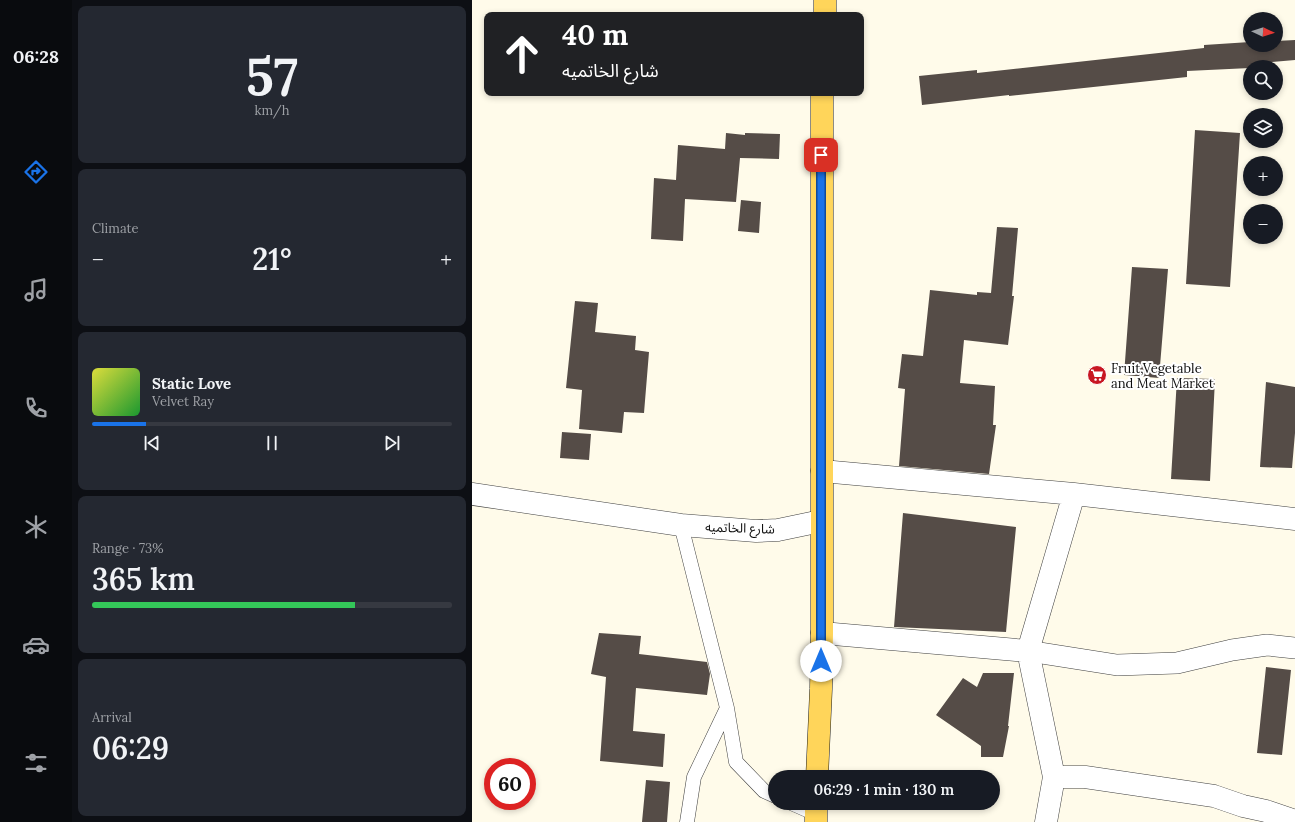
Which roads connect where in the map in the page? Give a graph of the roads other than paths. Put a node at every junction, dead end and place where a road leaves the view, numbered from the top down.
1 (825, 0) edge
2 (825, 12) edge
3 (822, 96) edge
4 (822, 471) junction
5 (472, 494) edge
6 (1074, 494) junction
7 (1295, 519) edge
8 (821, 521) junction
9 (681, 525) junction
10 (822, 633) junction
11 (1295, 648) edge
12 (1028, 651) junction
13 (727, 708) junction
14 (817, 770) edge
15 (1054, 777) junction
16 (768, 793) edge
17 (1295, 821) edge
18 (687, 822) edge
19 (1046, 822) edge

1 - 2 main road
3 - 4 main road
4 - 6 street
4 - 8 main road
5 - 9 street, شارع الخاتميه
6 - 7 street
6 - 12 street
8 - 9 street, شارع الخاتميه
8 - 10 main road
9 - 13 lane
10 - 12 street
10 - 14 main road
11 - 12 street
12 - 15 street
13 - 16 lane
13 - 18 lane
15 - 17 street
15 - 19 street

